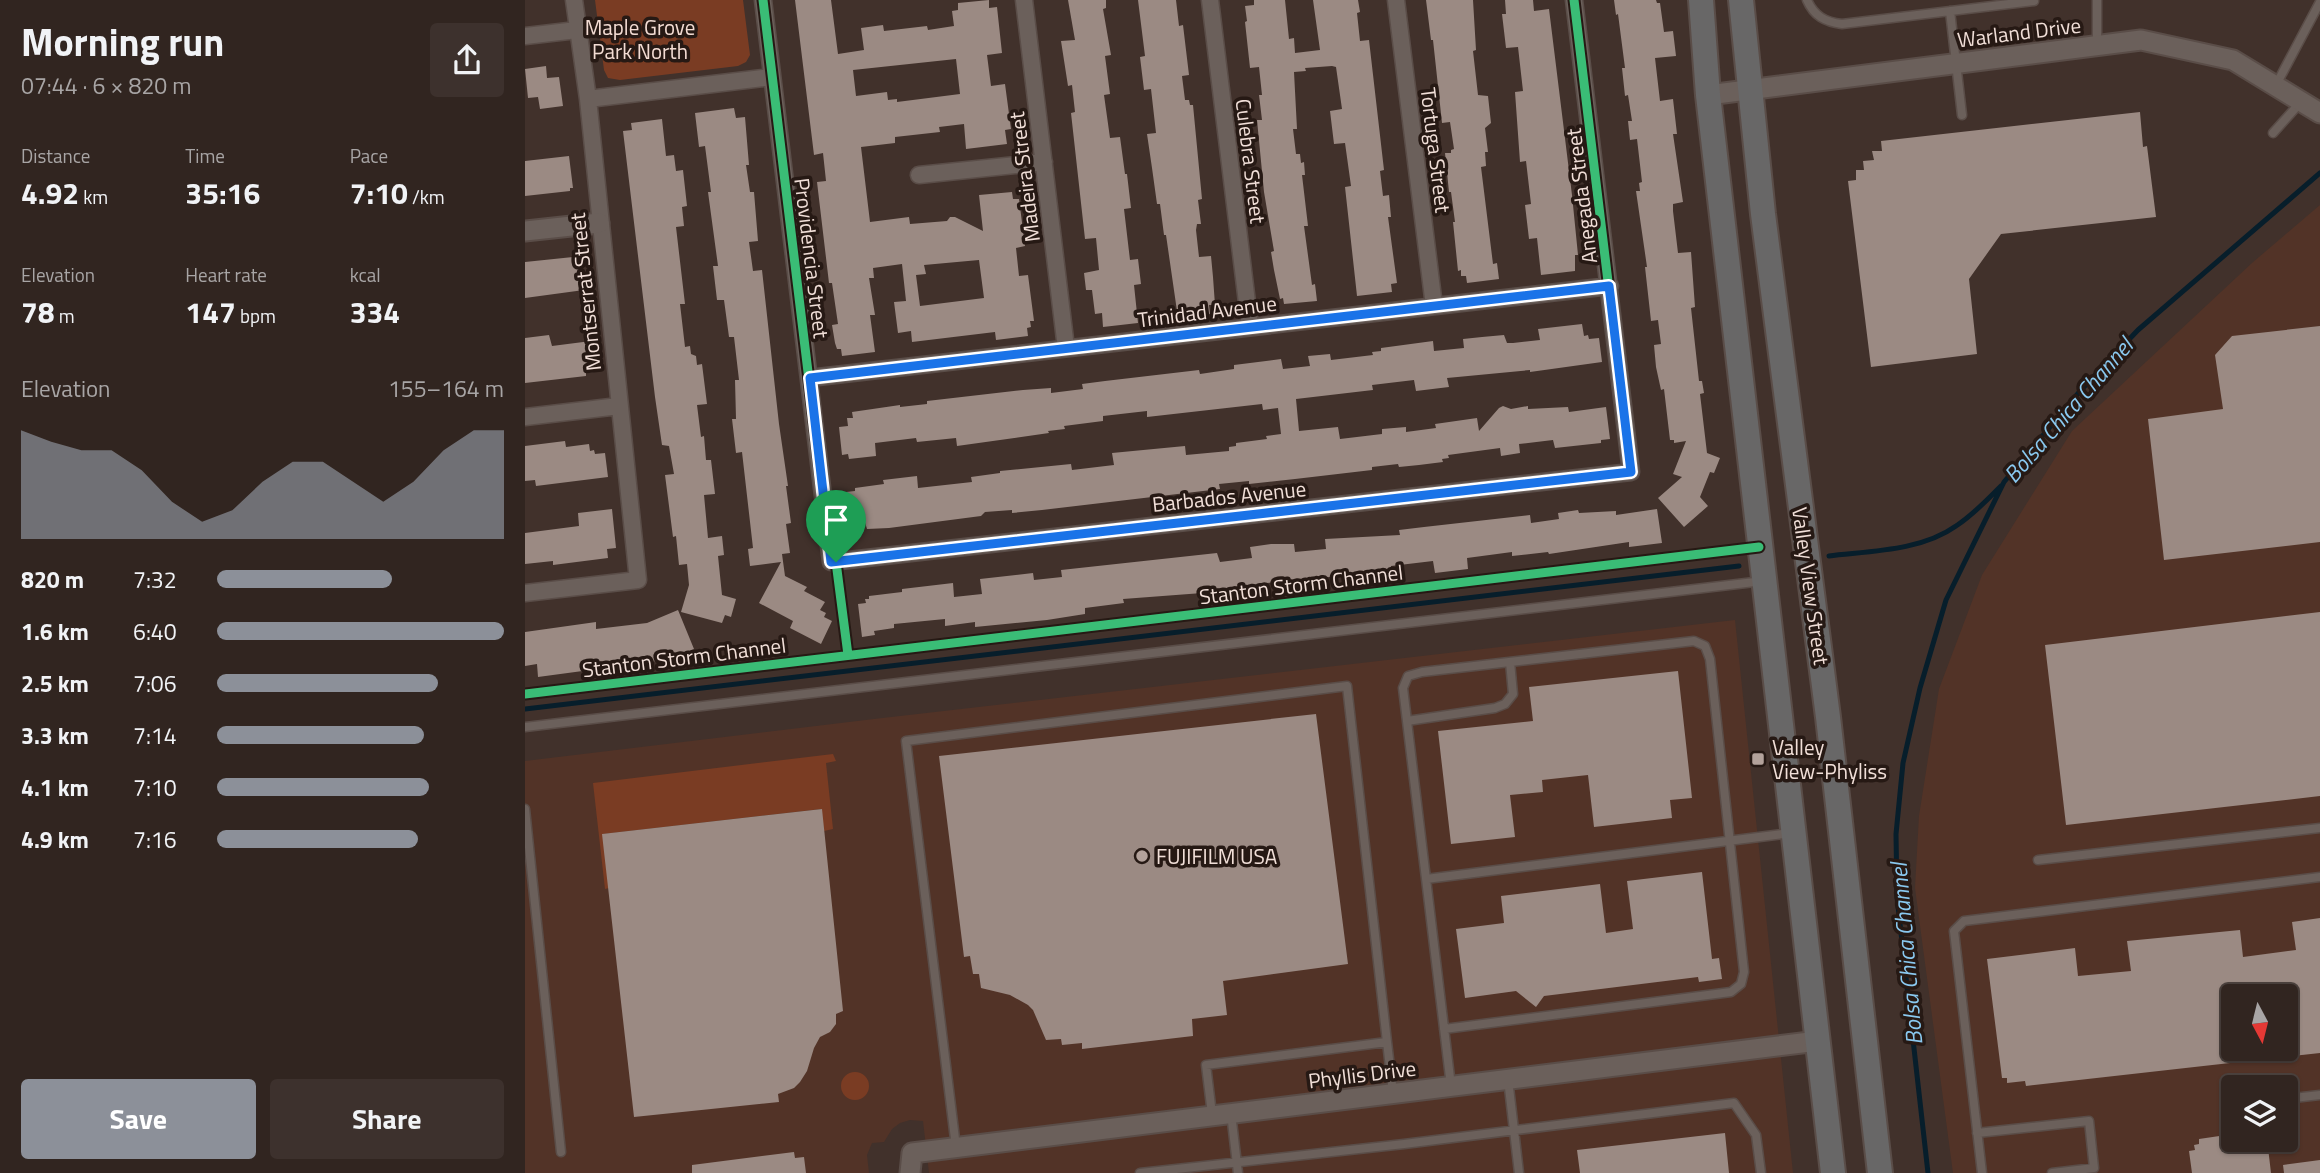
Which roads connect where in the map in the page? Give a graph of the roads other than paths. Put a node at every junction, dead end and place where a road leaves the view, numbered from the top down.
1 (574, 0) edge
2 (763, 0) edge
3 (1024, 0) edge
4 (1210, 0) edge
5 (1396, 0) edge
6 (1574, 0) edge
7 (1702, 0) edge
8 (1741, 0) edge
9 (1807, 0) edge
10 (2097, 0) edge
11 (2034, 1) edge
12 (2320, 2) edge
13 (1950, 11) junction
14 (577, 30) junction
15 (525, 36) edge
16 (2097, 45) junction
17 (1957, 62) junction
18 (771, 77) junction
19 (2276, 85) junction
20 (1749, 89) junction
21 (1708, 95) junction
22 (588, 99) junction
23 (2302, 101) junction
24 (2320, 113) edge
25 (1962, 115) dead end
26 (2273, 133) dead end
27 (1044, 162) junction
28 (919, 175) dead end
29 (599, 223) junction
30 (525, 231) edge
31 (1609, 286) junction
32 (1434, 306) junction
33 (1250, 327) junction
34 (1066, 348) junction
35 (810, 378) junction
36 (619, 406) junction
37 (525, 417) edge
38 (1631, 472) joint
39 (831, 562) joint
40 (1763, 581) junction
41 (525, 593) edge
42 (1510, 662) junction
43 (1407, 721) junction
44 (525, 727) edge
45 (525, 808) edge
46 (2320, 828) edge
47 (1793, 832) junction
48 (1730, 840) junction
49 (2038, 860) dead end
50 (2320, 877) edge
51 (1426, 878) junction
52 (1444, 1029) junction
53 (1818, 1041) junction
54 (1387, 1042) junction
55 (1867, 1055) junction
56 (1508, 1079) junction
57 (1451, 1086) junction
58 (1394, 1093) junction
59 (2320, 1096) edge
60 (2298, 1098) edge
61 (1222, 1114) junction
62 (1514, 1129) junction
63 (1977, 1133) junction
64 (956, 1147) junction
65 (562, 1152) dead end
66 (1237, 1163) junction
67 (910, 1173) edge
68 (1139, 1173) edge
69 (1238, 1173) edge
70 (1519, 1173) edge
71 (1761, 1173) edge
72 (1833, 1173) edge
73 (1880, 1173) edge
74 (1897, 1173) edge
75 (1982, 1173) edge
76 (2052, 1173) edge

1 - 14 street, Montserrat Street
2 - 18 street, Providencia Street
3 - 27 street, Madeira Street
4 - 33 street, Culebra Street
5 - 32 street, Tortuga Street
6 - 31 street, Anegada Street
7 - 21 main road
8 - 20 main road, Valley View Street
9 - 13 lane
10 - 16 lane
11 - 13 lane
12 - 19 lane
13 - 17 lane
14 - 15 street
14 - 22 street, Montserrat Street
16 - 17 street, Warland Drive
16 - 19 street, Warland Drive
17 - 20 street, Warland Drive
17 - 25 lane
18 - 22 street
18 - 35 street, Providencia Street
19 - 23 street, Warland Drive
20 - 21 street, Warland Drive
20 - 55 main road, Valley View Street
21 - 40 main road
22 - 29 street, Montserrat Street
23 - 24 street, Warland Drive
23 - 26 lane
27 - 28 street
27 - 34 street, Madeira Street
29 - 30 street
29 - 36 street, Montserrat Street
31 - 32 street, Trinidad Avenue
31 - 38 street, Anegada Street
32 - 33 street, Trinidad Avenue
33 - 34 street, Trinidad Avenue
34 - 35 street, Trinidad Avenue
35 - 39 street, Providencia Street
36 - 37 street
36 - 41 street, Montserrat Street
38 - 39 street, Barbados Avenue
40 - 44 lane
40 - 47 main road
42 - 43 lane
42 - 43 lane
42 - 48 lane
43 - 51 lane
45 - 65 lane
46 - 49 lane
47 - 48 lane
47 - 53 main road
48 - 51 lane
48 - 52 lane
50 - 63 lane
51 - 52 lane
52 - 57 lane
53 - 56 street, Phyllis Drive
53 - 72 main road
54 - 58 lane
54 - 61 lane
54 - 64 lane
55 - 73 main road, Valley View Street
55 - 74 main road
56 - 57 street, Phyllis Drive
56 - 62 lane
57 - 58 street, Phyllis Drive
58 - 61 street, Phyllis Drive
59 - 60 lane
61 - 64 street, Phyllis Drive
61 - 66 lane
62 - 66 lane
62 - 70 lane
62 - 71 lane
63 - 75 lane
63 - 76 lane
64 - 67 street, Phyllis Drive
66 - 68 lane
66 - 69 lane

